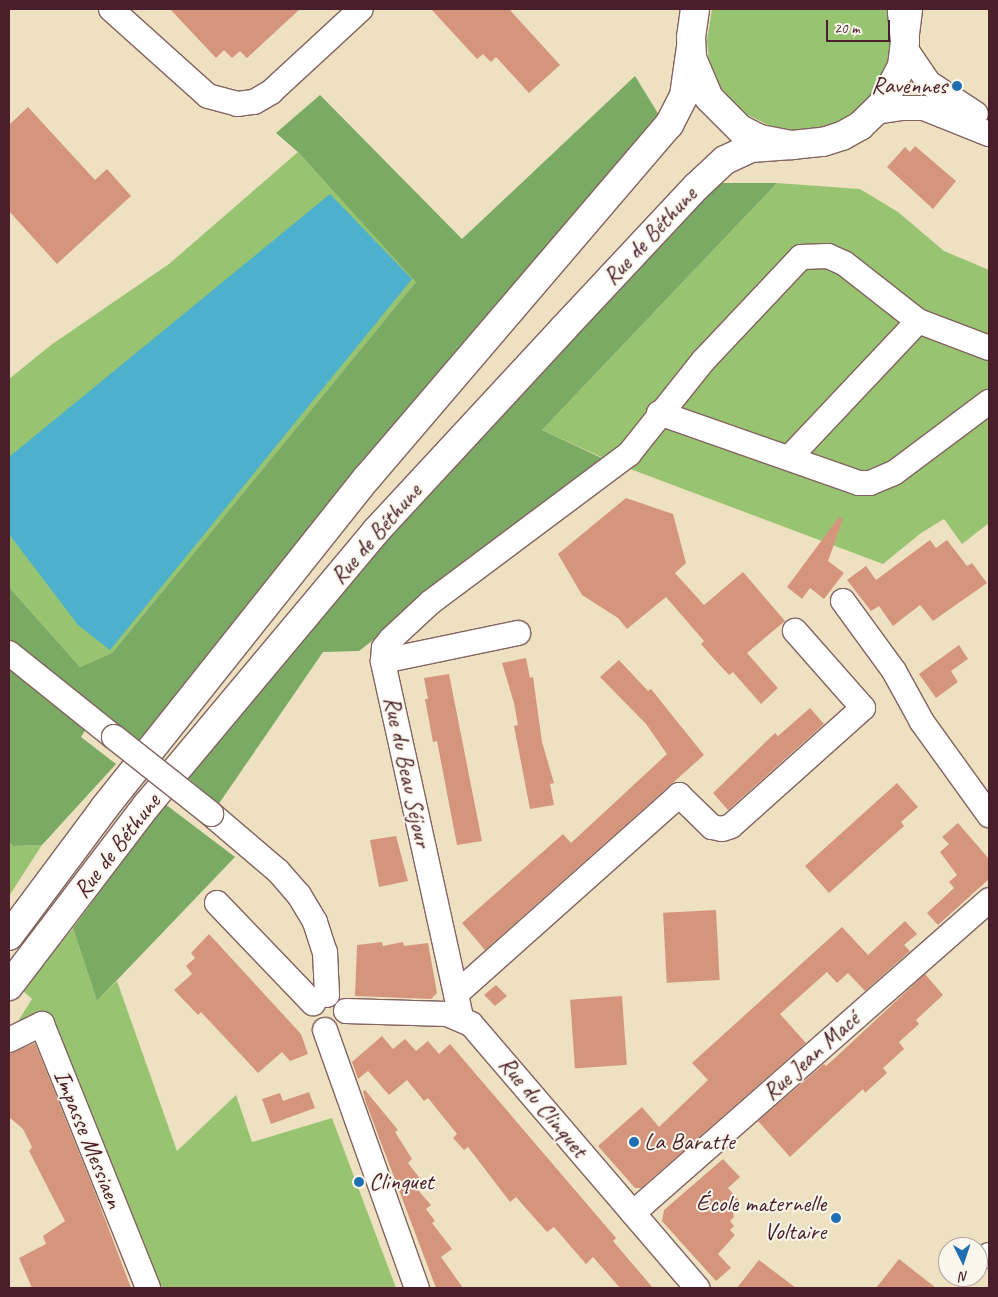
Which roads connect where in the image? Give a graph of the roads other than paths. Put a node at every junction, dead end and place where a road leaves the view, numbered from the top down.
1 (111, 9) edge
2 (361, 9) edge
3 (695, 9) edge
4 (905, 25) edge
5 (691, 47) junction
6 (876, 112) junction
7 (989, 120) edge
8 (989, 134) edge
9 (792, 145) junction
10 (918, 321) junction
11 (989, 348) edge
12 (989, 402) edge
13 (659, 413) junction
14 (790, 458) junction
15 (843, 601) dead end
16 (795, 631) dead end
17 (518, 633) dead end
18 (9, 653) edge
19 (383, 661) junction
20 (989, 815) edge
21 (989, 900) edge
22 (216, 903) dead end
23 (9, 936) edge
24 (9, 986) edge
25 (456, 994) junction
26 (320, 999) junction
27 (346, 1010) junction
28 (461, 1017) junction
29 (325, 1030) junction
30 (9, 1040) edge
31 (633, 1213) junction
32 (148, 1288) edge
33 (418, 1288) edge
34 (696, 1288) edge

1 - 2 street
3 - 5 main road, Rue de Béthune
4 - 6 main road, Rue de Béthune
4 - 7 street
5 - 9 main road
5 - 23 main road, Rue de Béthune
6 - 8 street
6 - 9 main road, Rue de Béthune
9 - 24 main road, Rue de Béthune
10 - 11 street
10 - 13 street
10 - 14 street
12 - 14 street
13 - 14 street
13 - 19 street
15 - 20 street
16 - 25 street
17 - 19 street
18 - 26 street, bridge
19 - 25 street, Rue du Beau Séjour
21 - 31 street, Rue Jean Macé
22 - 26 street
25 - 28 street, Rue du Beau Séjour
26 - 27 street
26 - 29 street
27 - 28 street
27 - 29 street
28 - 31 street, Rue du Clinquet
29 - 33 street
30 - 32 street, Impasse Messiaen
31 - 34 street, Rue du Clinquet

